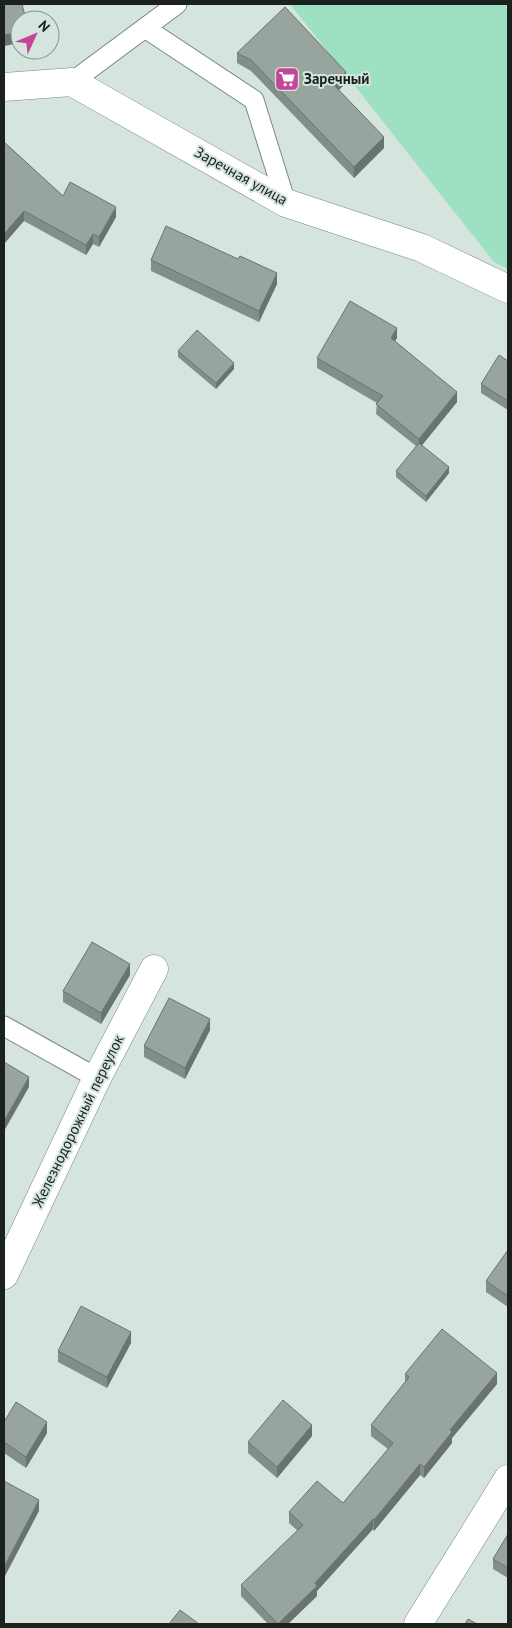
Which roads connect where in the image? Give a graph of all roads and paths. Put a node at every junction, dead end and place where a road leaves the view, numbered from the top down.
1 (177, 4) edge
2 (146, 28) junction
3 (72, 82) junction
4 (4, 87) edge
5 (286, 203) junction
6 (508, 289) edge
7 (154, 969) dead end
8 (4, 1026) edge
9 (97, 1078) junction
10 (4, 1275) edge
11 (508, 1479) edge
12 (418, 1624) edge

1 - 2 lane
2 - 3 lane
2 - 5 lane
3 - 4 street
3 - 5 street, Заречная улица
5 - 6 street, Заречная улица
7 - 9 street, Железнодорожный переулок
8 - 9 lane
9 - 10 street, Железнодорожный переулок
11 - 12 street

